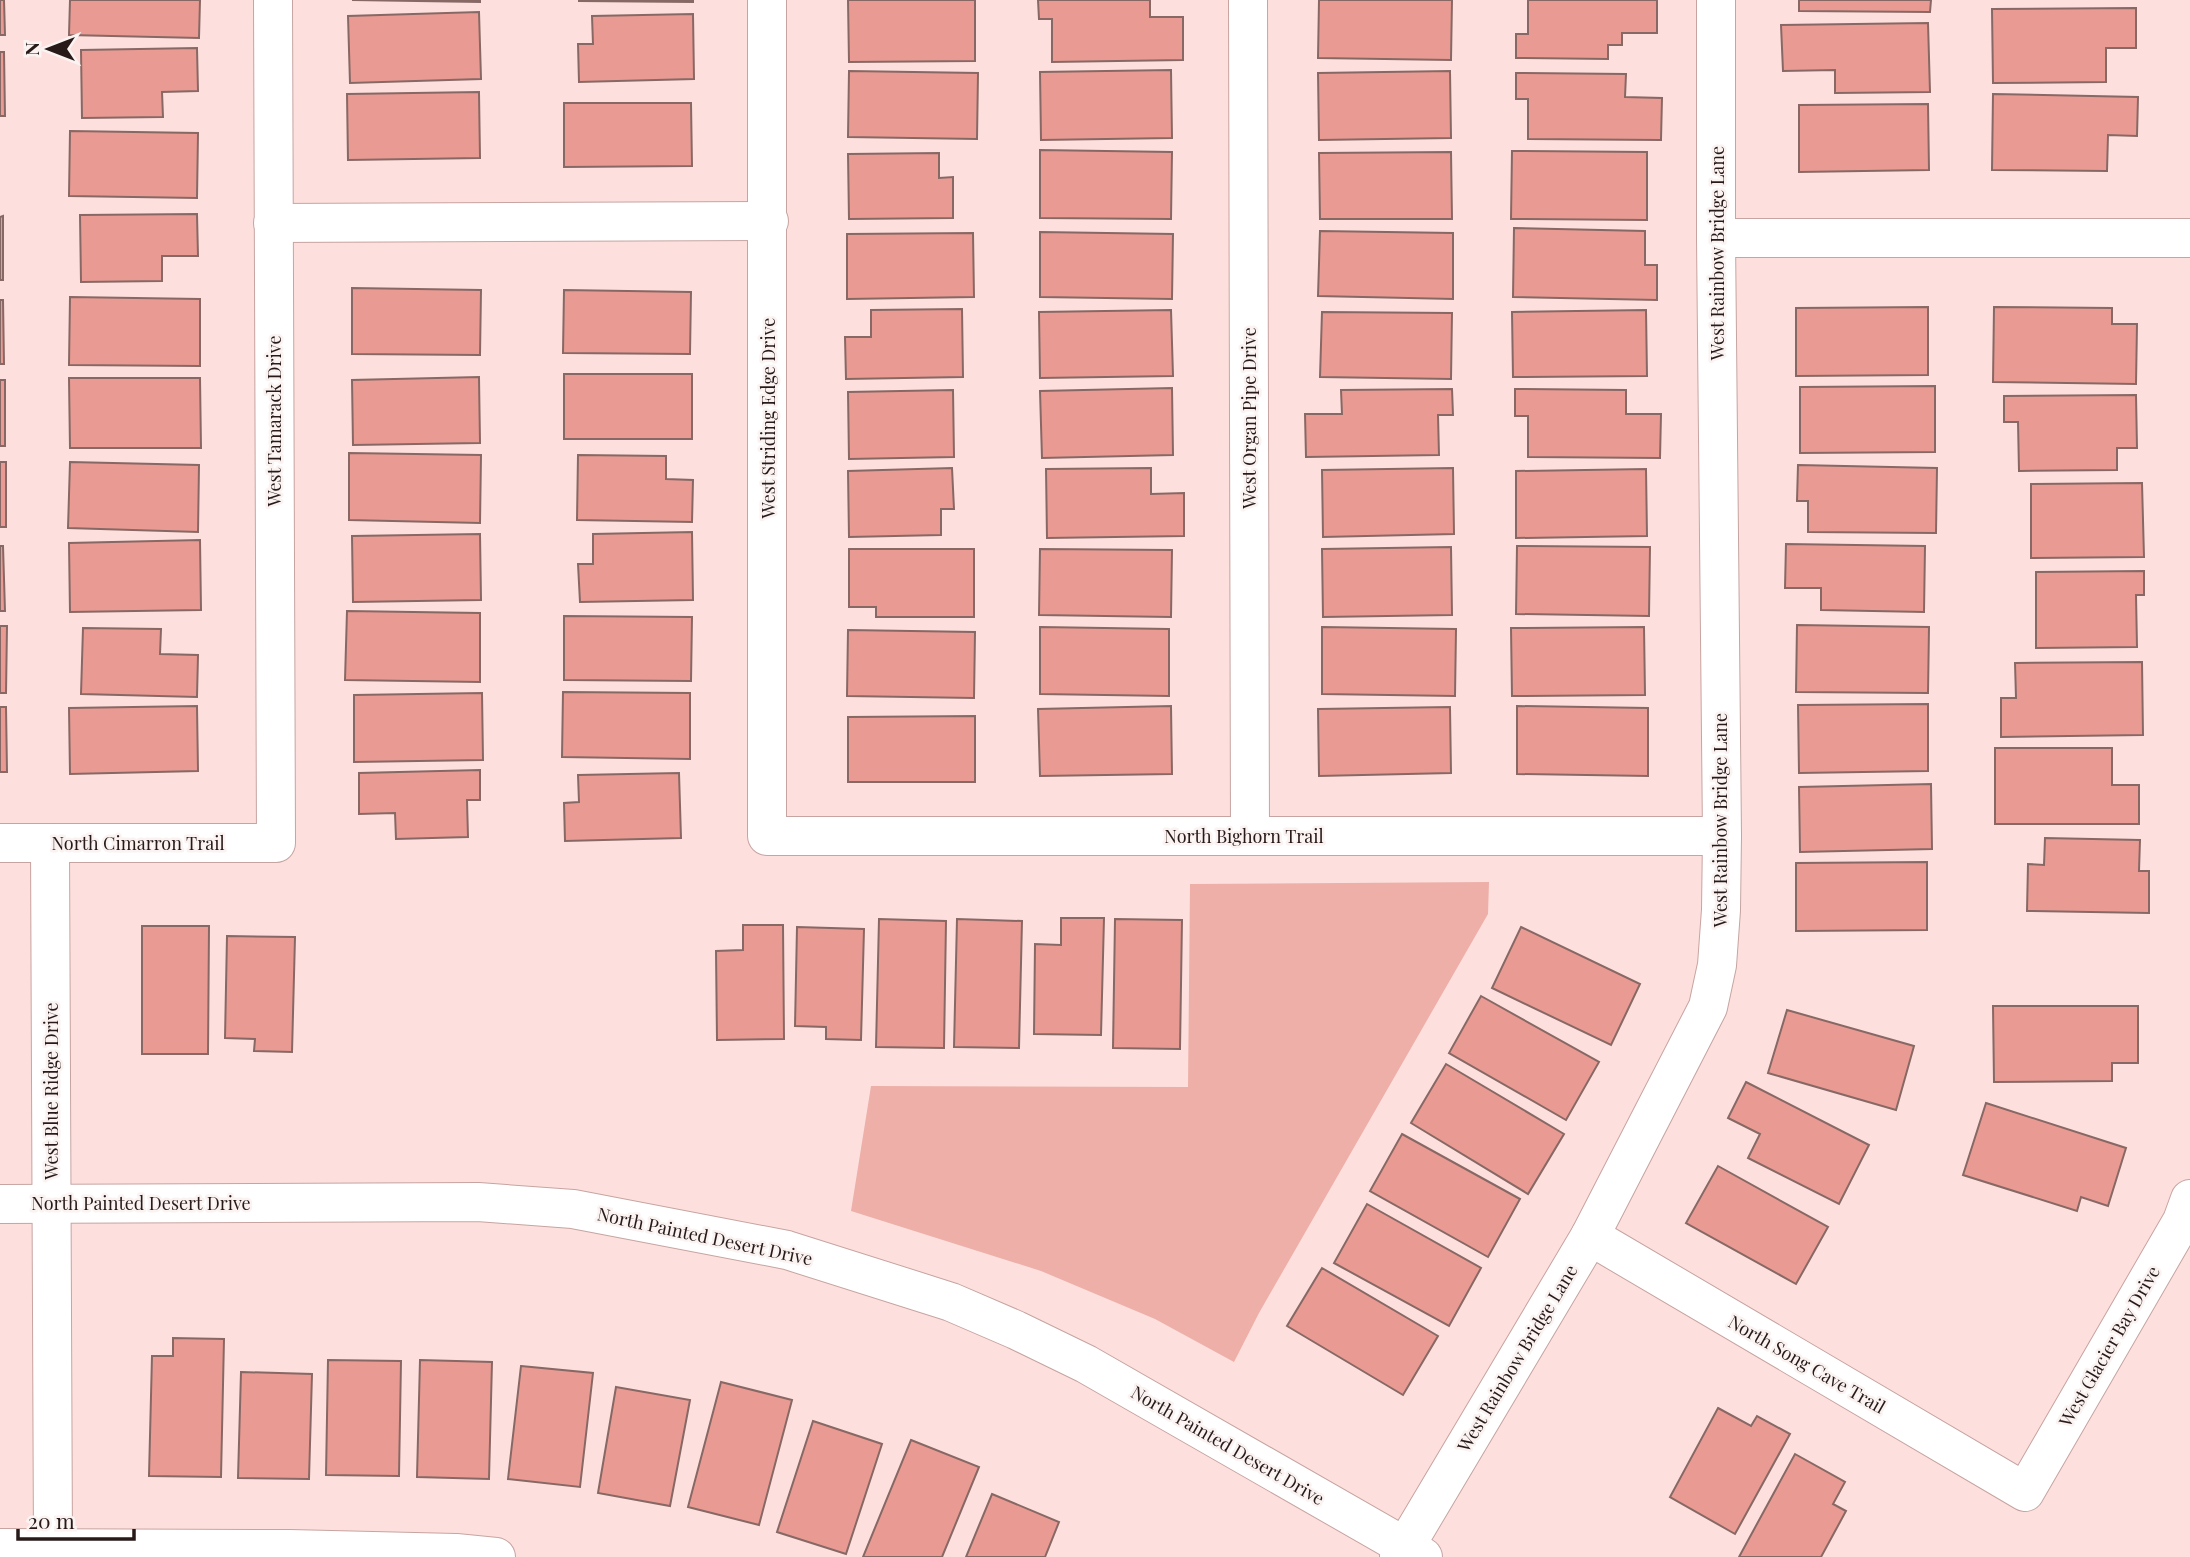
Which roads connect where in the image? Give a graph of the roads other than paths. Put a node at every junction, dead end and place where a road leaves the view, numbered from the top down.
1 (273, 0) edge
2 (767, 0) edge
3 (1248, 0) edge
4 (1716, 0) edge
5 (769, 221) junction
6 (273, 223) junction
7 (1716, 237) junction
8 (2190, 237) edge
9 (767, 836) joint
10 (1250, 836) junction
11 (1722, 836) junction
12 (0, 843) edge
13 (50, 843) junction
14 (276, 843) joint
15 (2190, 1199) edge
16 (0, 1203) edge
17 (51, 1203) junction
18 (1590, 1236) junction
19 (2025, 1492) joint
20 (0, 1548) edge
21 (53, 1548) junction
22 (290, 1553) edge
23 (1409, 1554) edge
24 (496, 1557) edge

1 - 6 street, West Tamarack Drive
2 - 5 street, West Striding Edge Drive
3 - 10 street, West Organ Pipe Drive
4 - 7 street, West Rainbow Bridge Lane
5 - 6 street
5 - 9 street, West Striding Edge Drive
6 - 14 street, West Tamarack Drive
7 - 8 street
7 - 11 street, West Rainbow Bridge Lane
9 - 10 street, North Bighorn Trail
10 - 11 street, North Bighorn Trail
11 - 18 street, West Rainbow Bridge Lane
12 - 13 street, North Cimarron Trail
13 - 14 street, North Cimarron Trail
13 - 17 street, West Blue Ridge Drive
15 - 19 street, West Glacier Bay Drive
16 - 17 street, North Painted Desert Drive
17 - 21 street, West Blue Ridge Drive
17 - 23 street, North Painted Desert Drive
18 - 19 street, North Song Cave Trail
18 - 23 street, West Rainbow Bridge Lane
20 - 21 street
21 - 22 street
22 - 24 street

